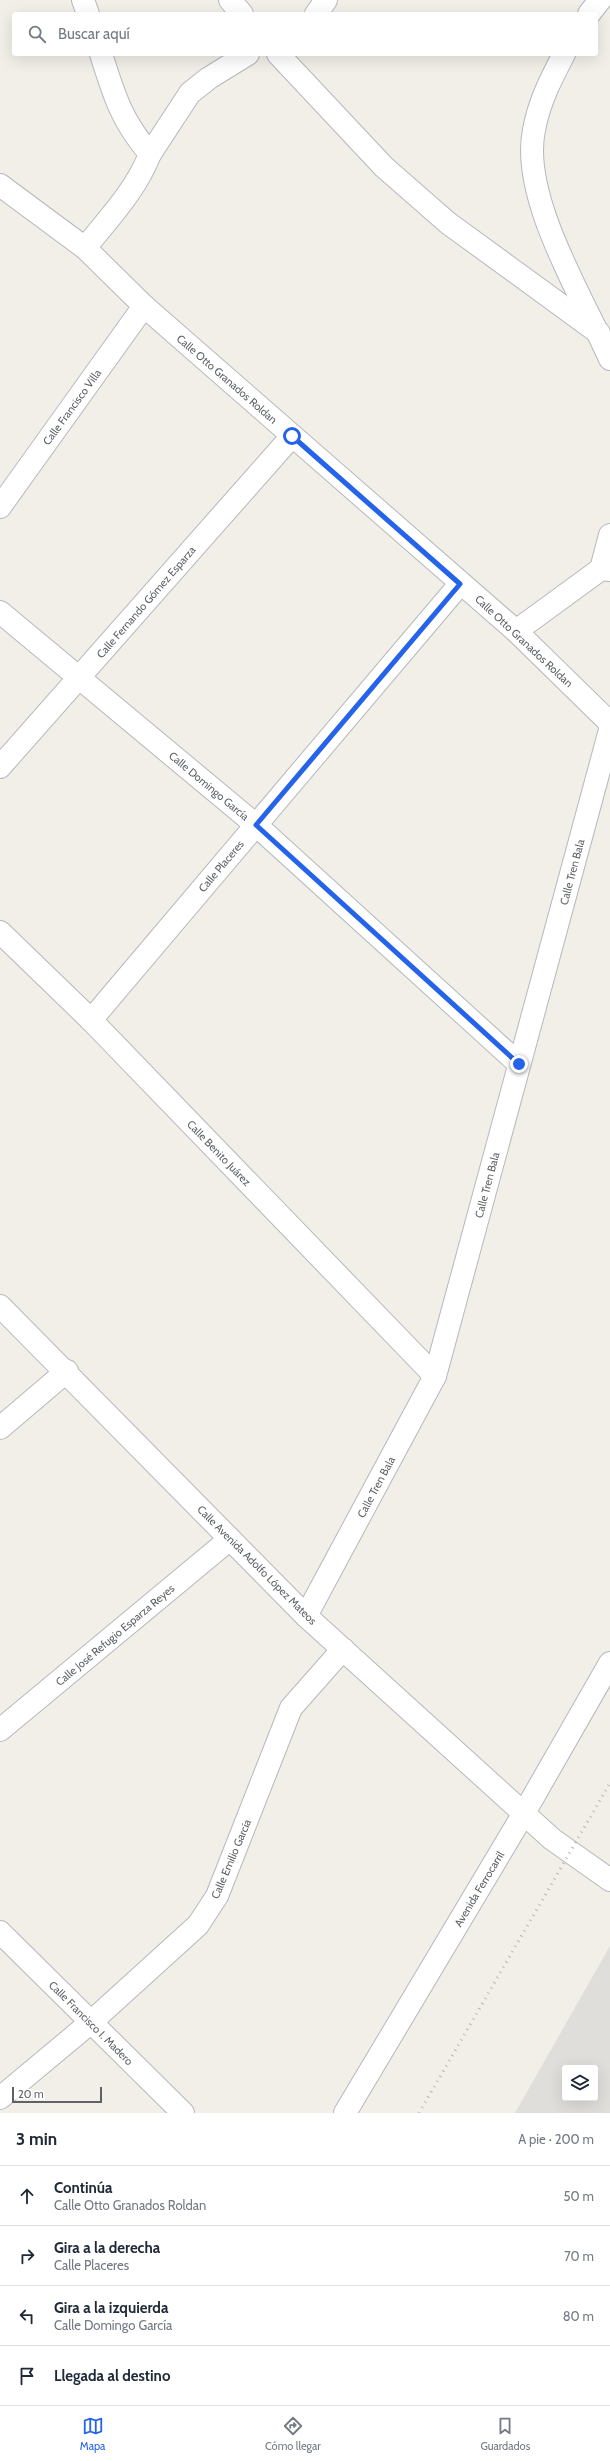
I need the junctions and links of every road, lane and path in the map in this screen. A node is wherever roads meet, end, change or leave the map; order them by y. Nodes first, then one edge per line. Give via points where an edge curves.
1 (83, 0) edge
2 (230, 0) edge
3 (326, 0) edge
4 (600, 0) edge
5 (87, 12) edge
6 (240, 12) edge
7 (317, 12) edge
8 (591, 12) edge
9 (101, 56) edge
10 (245, 56) edge
11 (280, 56) edge
12 (563, 56) edge
13 (150, 154) junction
14 (0, 185) edge
15 (85, 248) junction
16 (144, 306) junction
17 (599, 333) junction
18 (610, 359) edge
19 (292, 436) junction
20 (0, 507) edge
21 (610, 535) edge
22 (605, 570) edge
23 (460, 584) junction
24 (0, 612) edge
25 (516, 631) junction
26 (80, 678) junction
27 (610, 723) edge
28 (610, 730) edge
29 (0, 767) edge
30 (256, 825) junction
31 (0, 932) edge
32 (91, 1020) junction
33 (519, 1064) junction
34 (0, 1306) edge
35 (67, 1371) junction
36 (435, 1376) junction
37 (0, 1428) edge
38 (230, 1539) junction
39 (306, 1616) junction
40 (343, 1649) junction
41 (610, 1663) edge
42 (0, 1730) edge
43 (524, 1813) junction
44 (610, 1880) edge
45 (0, 1932) edge
46 (90, 2023) junction
47 (0, 2098) edge
48 (183, 2113) edge
49 (345, 2113) edge

1 - 5 street
2 - 6 street
3 - 7 street
4 - 8 street
9 - 13 street via 117,106
10 - 13 street via 190,93
11 - 17 street via 384,167 448,223
12 - 17 street via 545,90 533,132 533,178 546,222
13 - 15 street via 131,189
14 - 15 street, Calle Otto Granados Roldan
15 - 16 street, Calle Otto Granados Roldan
16 - 19 street, Calle Otto Granados Roldan
16 - 20 street, Calle Francisco Villa
17 - 18 street
19 - 23 street, Calle Otto Granados Roldan
19 - 26 street, Calle Fernando Gómez Esparza
21 - 22 street
22 - 25 street
23 - 25 street, Calle Otto Granados Roldan
23 - 30 street, Calle Placeres
24 - 26 street, Calle Domingo García
25 - 27 street, Calle Otto Granados Roldan
26 - 29 street, Calle Fernando Gómez Esparza
26 - 30 street, Calle Domingo García
28 - 33 street, Calle Tren Bala
30 - 32 street, Calle Placeres
30 - 33 street, Calle Domingo García
31 - 32 street, Calle Benito Juárez
32 - 36 street, Calle Benito Juárez
33 - 36 street, Calle Tren Bala
34 - 35 street, Calle Avenida Adolfo López Mateos
35 - 37 street
35 - 38 street, Calle Avenida Adolfo López Mateos
36 - 39 street, Calle Tren Bala
38 - 39 street, Calle Avenida Adolfo López Mateos
38 - 42 street, Calle José Refugio Esparza Reyes
39 - 40 street, Calle Avenida Adolfo López Mateos
40 - 43 street, Calle Avenida Adolfo López Mateos
40 - 46 street, Calle Emilio García via 291,1708 217,1896 198,1925
41 - 43 street, Avenida Ferrocarril
43 - 44 street, Calle Avenida Adolfo López Mateos via 552,1839
43 - 49 street, Avenida Ferrocarril
45 - 46 street, Calle Francisco I. Madero
46 - 47 street, Calle Emilio García
46 - 48 street, Calle Francisco I. Madero

